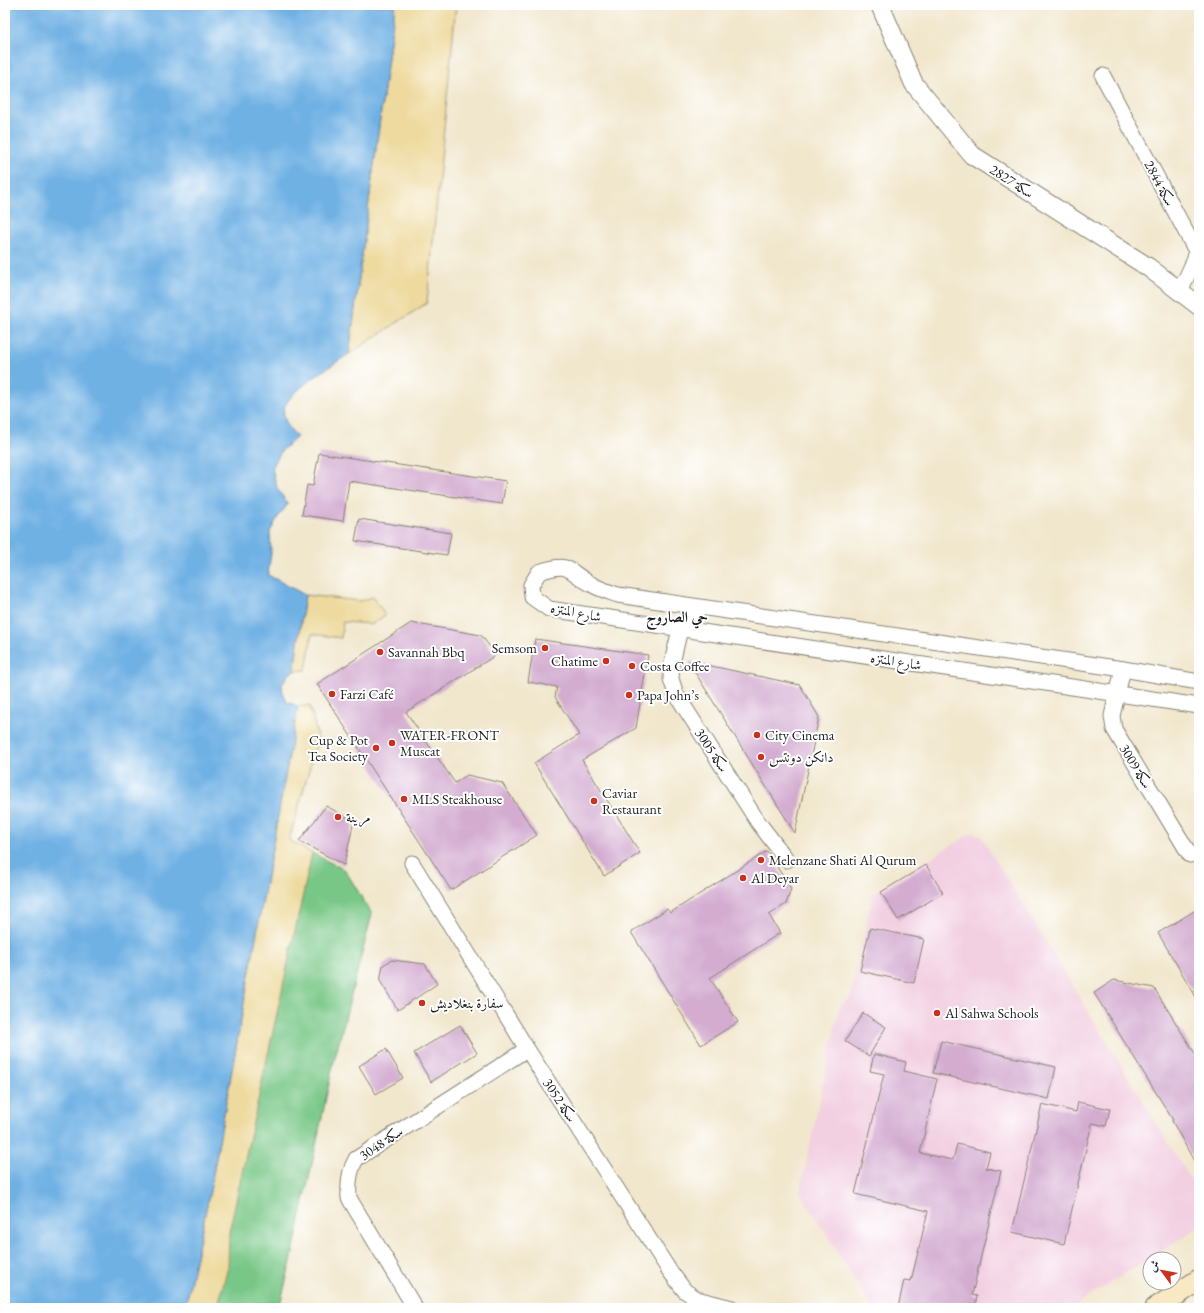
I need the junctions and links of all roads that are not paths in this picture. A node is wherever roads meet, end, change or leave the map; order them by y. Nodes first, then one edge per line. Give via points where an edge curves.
1 (880, 5) edge
2 (1103, 76) dead end
3 (1180, 291) junction
4 (1199, 306) edge
5 (696, 607) junction
6 (756, 616) junction
7 (680, 628) junction
8 (752, 639) junction
9 (1123, 669) junction
10 (1199, 682) edge
11 (1117, 694) junction
12 (1199, 706) edge
13 (1190, 855) dead end
14 (787, 860) dead end
15 (412, 862) dead end
16 (527, 1049) junction
17 (1199, 1280) edge
18 (415, 1308) edge
19 (732, 1308) edge
20 (1156, 1308) edge

1 - 3 street, سكة 2827 via 914,84 972,155 1148,267
2 - 3 street, سكة 2844 via 1196,251 1195,259
3 - 4 street, سكة 2827
5 - 6 street, شارع المنتزه
5 - 7 street
5 - 7 street, شارع المنتزه via 618,595 590,584 569,568 552,568 539,572 531,585 532,597 549,609
6 - 8 street
6 - 9 street, شارع المنتزه
7 - 8 street, شارع المنتزه
7 - 14 street, سكة 3005 via 671,679 676,694 758,822
8 - 11 street, شارع المنتزه
9 - 10 street, شارع المنتزه
9 - 11 street, سكة 3009
11 - 12 street, شارع المنتزه
11 - 13 street, سكة 3009 via 1112,716 1114,729
15 - 16 street, سكة 3052
16 - 18 street, سكة 3048 via 356,1159 352,1167 349,1198
16 - 19 street, سكة 3052 via 685,1291 697,1299
17 - 20 main road

